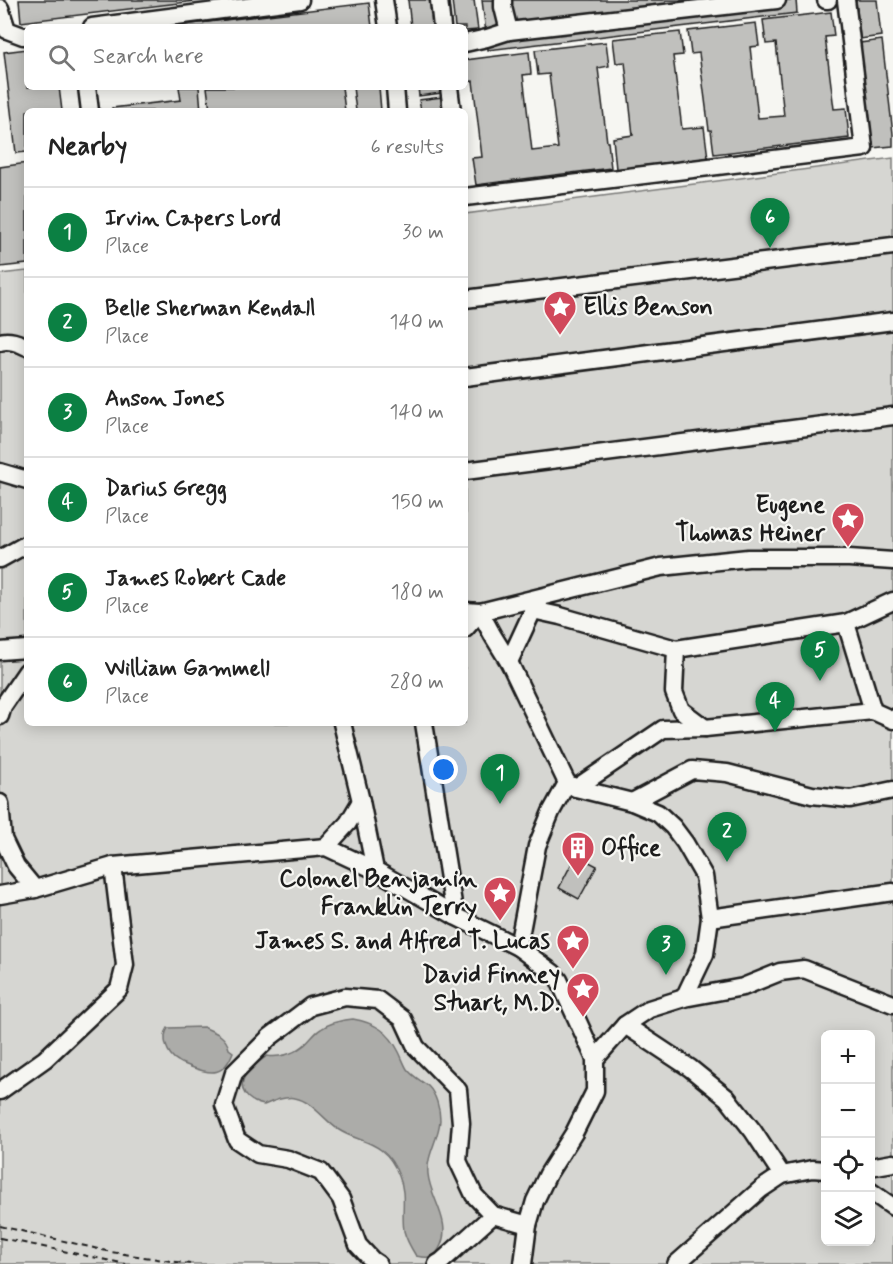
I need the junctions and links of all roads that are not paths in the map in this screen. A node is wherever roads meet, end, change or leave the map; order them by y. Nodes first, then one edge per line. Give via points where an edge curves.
1 (300, 0) edge
2 (384, 0) edge
3 (439, 0) edge
4 (503, 0) edge
5 (776, 0) edge
6 (846, 0) edge
7 (0, 8) edge
8 (115, 24) edge
9 (388, 24) edge
10 (442, 24) edge
11 (509, 32) junction
12 (24, 36) edge
13 (468, 42) edge
14 (87, 90) edge
15 (395, 90) edge
16 (449, 90) edge
17 (90, 108) edge
18 (397, 108) edge
19 (452, 108) edge
20 (468, 197) edge
21 (893, 246) edge
22 (468, 299) edge
23 (893, 321) edge
24 (0, 342) edge
25 (24, 346) edge
26 (468, 377) edge
27 (893, 416) edge
28 (468, 471) edge
29 (0, 472) edge
30 (24, 479) edge
31 (24, 546) edge
32 (0, 559) edge
33 (893, 561) edge
34 (893, 601) edge
35 (537, 603) junction
36 (472, 611) edge
37 (846, 623) junction
38 (24, 649) edge
39 (676, 649) junction
40 (0, 651) edge
41 (509, 662) junction
42 (24, 675) edge
43 (674, 692) junction
44 (873, 711) junction
45 (0, 716) edge
46 (893, 720) edge
47 (343, 726) edge
48 (424, 726) edge
49 (705, 728) junction
50 (663, 729) junction
51 (572, 786) junction
52 (893, 790) edge
53 (361, 801) junction
54 (632, 801) junction
55 (0, 803) edge
56 (326, 847) junction
57 (113, 866) junction
58 (375, 870) junction
59 (35, 889) junction
60 (893, 892) edge
61 (0, 895) edge
62 (455, 916) junction
63 (710, 918) junction
64 (518, 947) junction
65 (684, 998) junction
66 (893, 1004) edge
67 (625, 1026) junction
68 (595, 1059) junction
69 (0, 1091) edge
70 (893, 1163) edge
71 (875, 1166) edge
72 (821, 1170) edge
73 (782, 1175) junction
74 (871, 1192) edge
75 (893, 1207) edge
76 (493, 1215) junction
77 (528, 1225) junction
78 (378, 1264) edge
79 (437, 1264) edge
80 (523, 1264) edge
81 (676, 1264) edge

1 - 8 lane
2 - 9 lane
3 - 10 lane
4 - 11 lane
5 - 11 lane
6 - 20 lane via 864,148
7 - 12 lane via 7,30
11 - 13 lane
14 - 17 lane
15 - 18 lane
16 - 19 lane
21 - 22 lane
23 - 26 lane
24 - 25 lane
27 - 28 lane
29 - 30 lane
31 - 32 lane
33 - 35 lane via 748,558 661,567
34 - 37 lane
35 - 36 lane
35 - 39 lane via 560,616
35 - 41 lane
36 - 41 lane
37 - 39 lane
37 - 44 lane
38 - 40 lane
39 - 43 lane
41 - 51 lane
42 - 45 lane
43 - 49 lane via 681,710
43 - 50 lane
44 - 46 lane
44 - 49 lane
47 - 53 lane
48 - 62 lane
49 - 50 lane
50 - 51 lane
51 - 54 lane
51 - 64 lane via 551,812 537,846
52 - 54 lane via 850,799 812,795 727,773 692,770
53 - 56 lane
53 - 58 lane
54 - 63 lane via 658,813 685,843 704,876
55 - 59 lane via 3,839 16,866
56 - 57 lane
56 - 58 lane
57 - 59 lane
57 - 69 lane via 125,965 119,989 45,1059
58 - 62 lane
59 - 61 lane
60 - 63 lane
62 - 64 lane
63 - 65 lane via 705,954
64 - 68 lane via 559,980
65 - 66 lane via 743,987 780,972 804,969
65 - 67 lane via 649,1009
67 - 68 lane
67 - 73 lane via 690,1068 727,1098
68 - 77 lane via 595,1091 548,1174
70 - 71 lane
72 - 73 lane
73 - 81 lane
74 - 75 lane
76 - 77 lane
76 - 78 lane via 474,1195 458,1161 458,1090 416,1047 403,1019 378,1000 345,997 311,1006 270,1037 234,1073 224,1105 237,1140 258,1154 288,1159 321,1172 341,1198 358,1245
76 - 79 lane
77 - 80 lane

